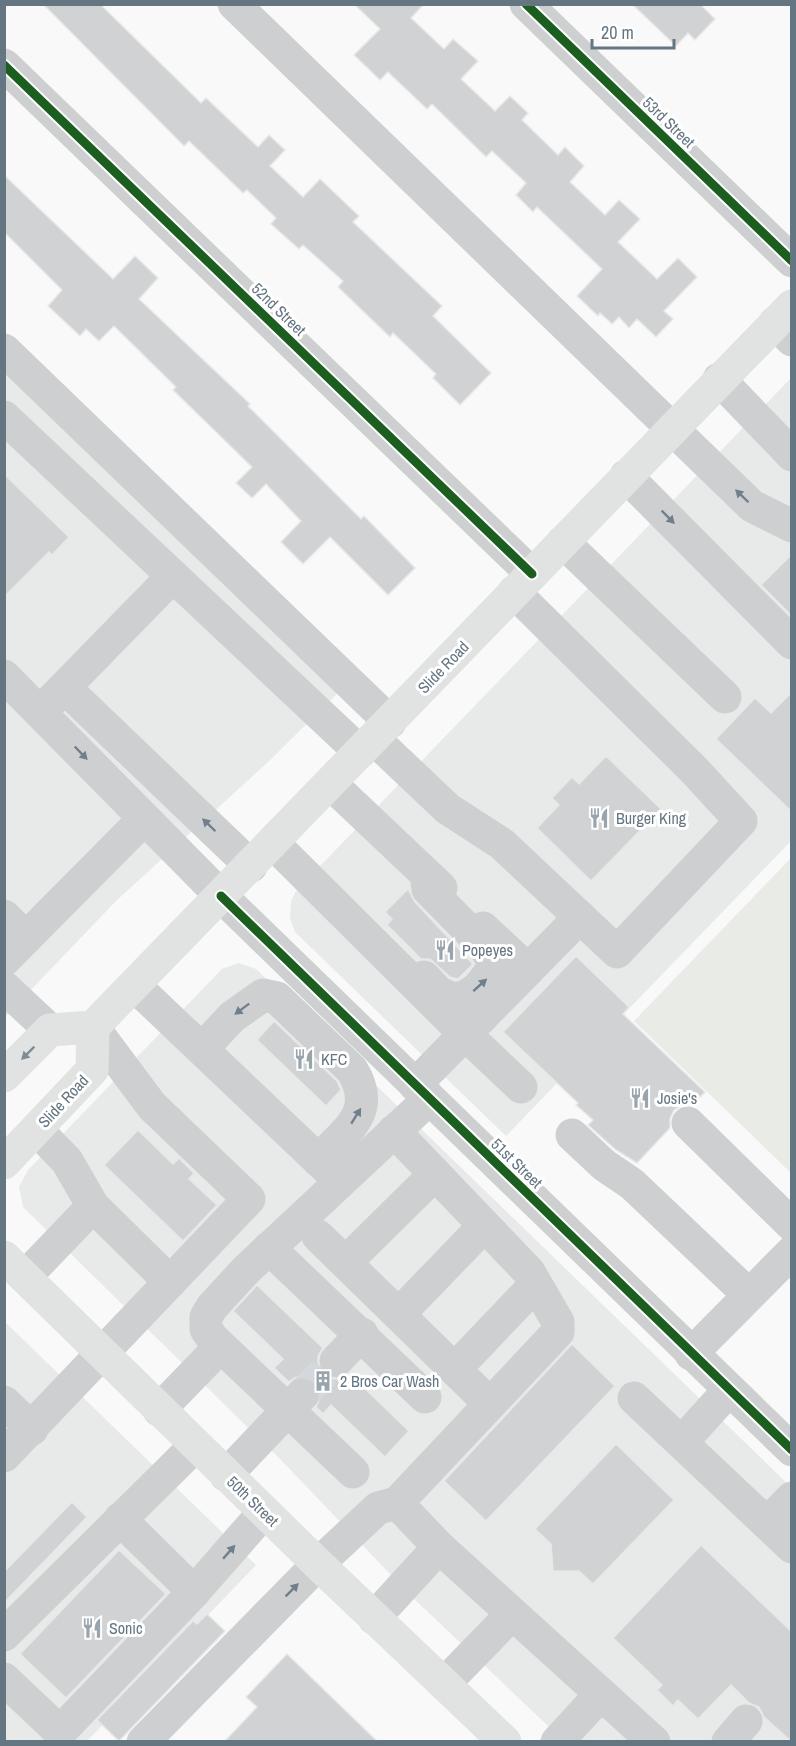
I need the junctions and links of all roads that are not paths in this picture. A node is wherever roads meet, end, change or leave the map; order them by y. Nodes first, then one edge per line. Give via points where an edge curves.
1 (234, 4) edge
2 (526, 4) edge
3 (4, 65) edge
4 (792, 261) edge
5 (786, 323) edge
6 (4, 351) edge
7 (719, 380) junction
8 (4, 417) edge
9 (672, 428) junction
10 (792, 455) edge
11 (626, 476) junction
12 (792, 526) edge
13 (563, 542) junction
14 (173, 576) junction
15 (523, 583) junction
16 (792, 643) edge
17 (4, 676) edge
18 (65, 688) junction
19 (724, 697) dead end
20 (41, 711) junction
21 (375, 738) junction
22 (330, 783) junction
23 (144, 819) junction
24 (262, 854) junction
25 (426, 874) junction
26 (222, 896) junction
27 (580, 917) junction
28 (365, 935) junction
29 (12, 938) edge
30 (528, 970) junction
31 (134, 985) junction
32 (4, 987) edge
33 (93, 1027) junction
34 (50, 1030) junction
35 (465, 1035) junction
36 (201, 1049) junction
37 (4, 1076) edge
38 (521, 1087) dead end
39 (422, 1092) junction
40 (688, 1123) dead end
41 (37, 1130) junction
42 (394, 1131) junction
43 (572, 1135) dead end
44 (4, 1163) edge
45 (329, 1171) junction
46 (435, 1174) junction
47 (93, 1206) junction
48 (792, 1225) edge
49 (484, 1226) junction
50 (318, 1236) dead end
51 (269, 1248) junction
52 (789, 1260) edge
53 (346, 1262) junction
54 (15, 1267) edge
55 (170, 1282) junction
56 (535, 1285) junction
57 (749, 1295) junction
58 (399, 1314) junction
59 (362, 1334) junction
60 (220, 1347) junction
61 (103, 1354) junction
62 (692, 1354) junction
63 (336, 1361) tunnel mouth
64 (454, 1369) junction
65 (729, 1390) junction
66 (425, 1397) dead end
67 (634, 1398) dead end
68 (4, 1402) edge
69 (295, 1402) junction
70 (490, 1404) junction
71 (159, 1410) junction
72 (32, 1429) junction
73 (787, 1436) edge
74 (682, 1442) junction
75 (195, 1446) junction
76 (4, 1456) edge
77 (353, 1472) dead end
78 (226, 1475) junction
79 (792, 1498) edge
80 (397, 1503) junction
81 (264, 1512) junction
82 (120, 1519) junction
83 (767, 1523) junction
84 (439, 1547) junction
85 (792, 1547) edge
86 (318, 1564) junction
87 (195, 1592) junction
88 (512, 1614) junction
89 (374, 1618) junction
90 (4, 1635) edge
91 (4, 1679) edge
92 (444, 1684) junction
93 (601, 1694) junction
94 (143, 1742) edge
95 (505, 1742) edge
96 (557, 1742) edge
97 (654, 1742) edge

1 - 9 street
2 - 4 street, 53rd Street
3 - 15 street, 52nd Street
5 - 7 main road, Slide Road
6 - 21 street
7 - 9 main road, Slide Road
7 - 10 street
8 - 14 street
9 - 11 main road, Slide Road
12 -> 9 street via 752,506
11 - 13 main road, Slide Road
11 -> 16 street
13 - 15 main road, Slide Road
13 - 19 street
14 - 18 street
14 - 21 street
15 - 21 main road, Slide Road
15 - 27 street, 52nd Street via 741,821 617,952
17 - 20 street, 51st Street
18 - 20 street
24 -> 18 street
20 -> 23 street, 51st Street
21 - 22 main road, Slide Road
21 - 27 street via 448,808 502,844
22 - 24 main road, Slide Road
22 - 25 street
23 - 26 street, 51st Street
23 - 29 street
24 - 26 main road, Slide Road
24 - 28 street
28 -> 25 street via 392,946 439,993 453,999 465,997 478,988 493,969 493,960 467,926 428,889
25 - 30 street
26 - 31 main road, Slide Road
26 - 39 street, 51st Street
27 - 30 street
28 - 35 street
30 - 35 street
31 - 33 main road, Slide Road
31 - 36 street
32 - 34 street
33 - 34 main road
33 - 41 main road, Slide Road via 92,1070
33 - 55 street via 152,1106 249,1199
34 -> 37 main road
35 - 38 street
35 - 39 street
36 - 45 street
45 -> 36 street via 357,1119 363,1098 359,1082 352,1070 277,998 263,995 232,1017
39 - 42 street
39 - 62 street, 51st Street
40 - 48 street
41 - 44 main road, Slide Road
41 - 47 street via 67,1161
42 - 45 street
42 - 46 street
43 - 57 street via 632,1184
45 - 51 street
46 - 49 street
46 - 53 street
47 - 54 street
47 - 55 street
49 - 56 street via 529,1272
49 - 58 street
50 - 53 street
51 - 59 street
51 - 60 street via 206,1317 206,1329
52 - 57 street
53 - 58 street
54 - 61 main road, 50th Street
55 - 61 street
56 - 64 street
56 - 70 street via 558,1322 558,1332
57 - 62 street
58 - 64 street
59 - 63 street
59 - 66 street
60 - 69 street
60 - 71 street
61 - 71 main road, 50th Street
61 - 72 street
62 - 65 street, 51st Street
64 - 70 street
65 - 73 street, 51st Street
65 - 74 street
67 - 74 street
68 - 72 street
69 - 77 street
69 - 78 street
70 - 80 street
71 - 75 main road, 50th Street
72 - 76 street
74 - 83 street
75 - 78 main road, 50th Street
75 - 82 street
78 - 81 main road, 50th Street
79 - 83 street
80 - 84 street
80 - 86 street via 378,1508
81 - 86 main road, 50th Street
87 -> 81 street
82 - 87 street
82 - 90 street
83 - 85 street
84 - 88 street
84 - 89 street
86 - 89 main road, 50th Street
94 -> 86 street
87 - 91 street via 60,1732
88 - 92 street
88 - 93 street
89 - 92 main road, 50th Street
92 - 95 main road, 50th Street
93 - 96 street
93 - 97 street

